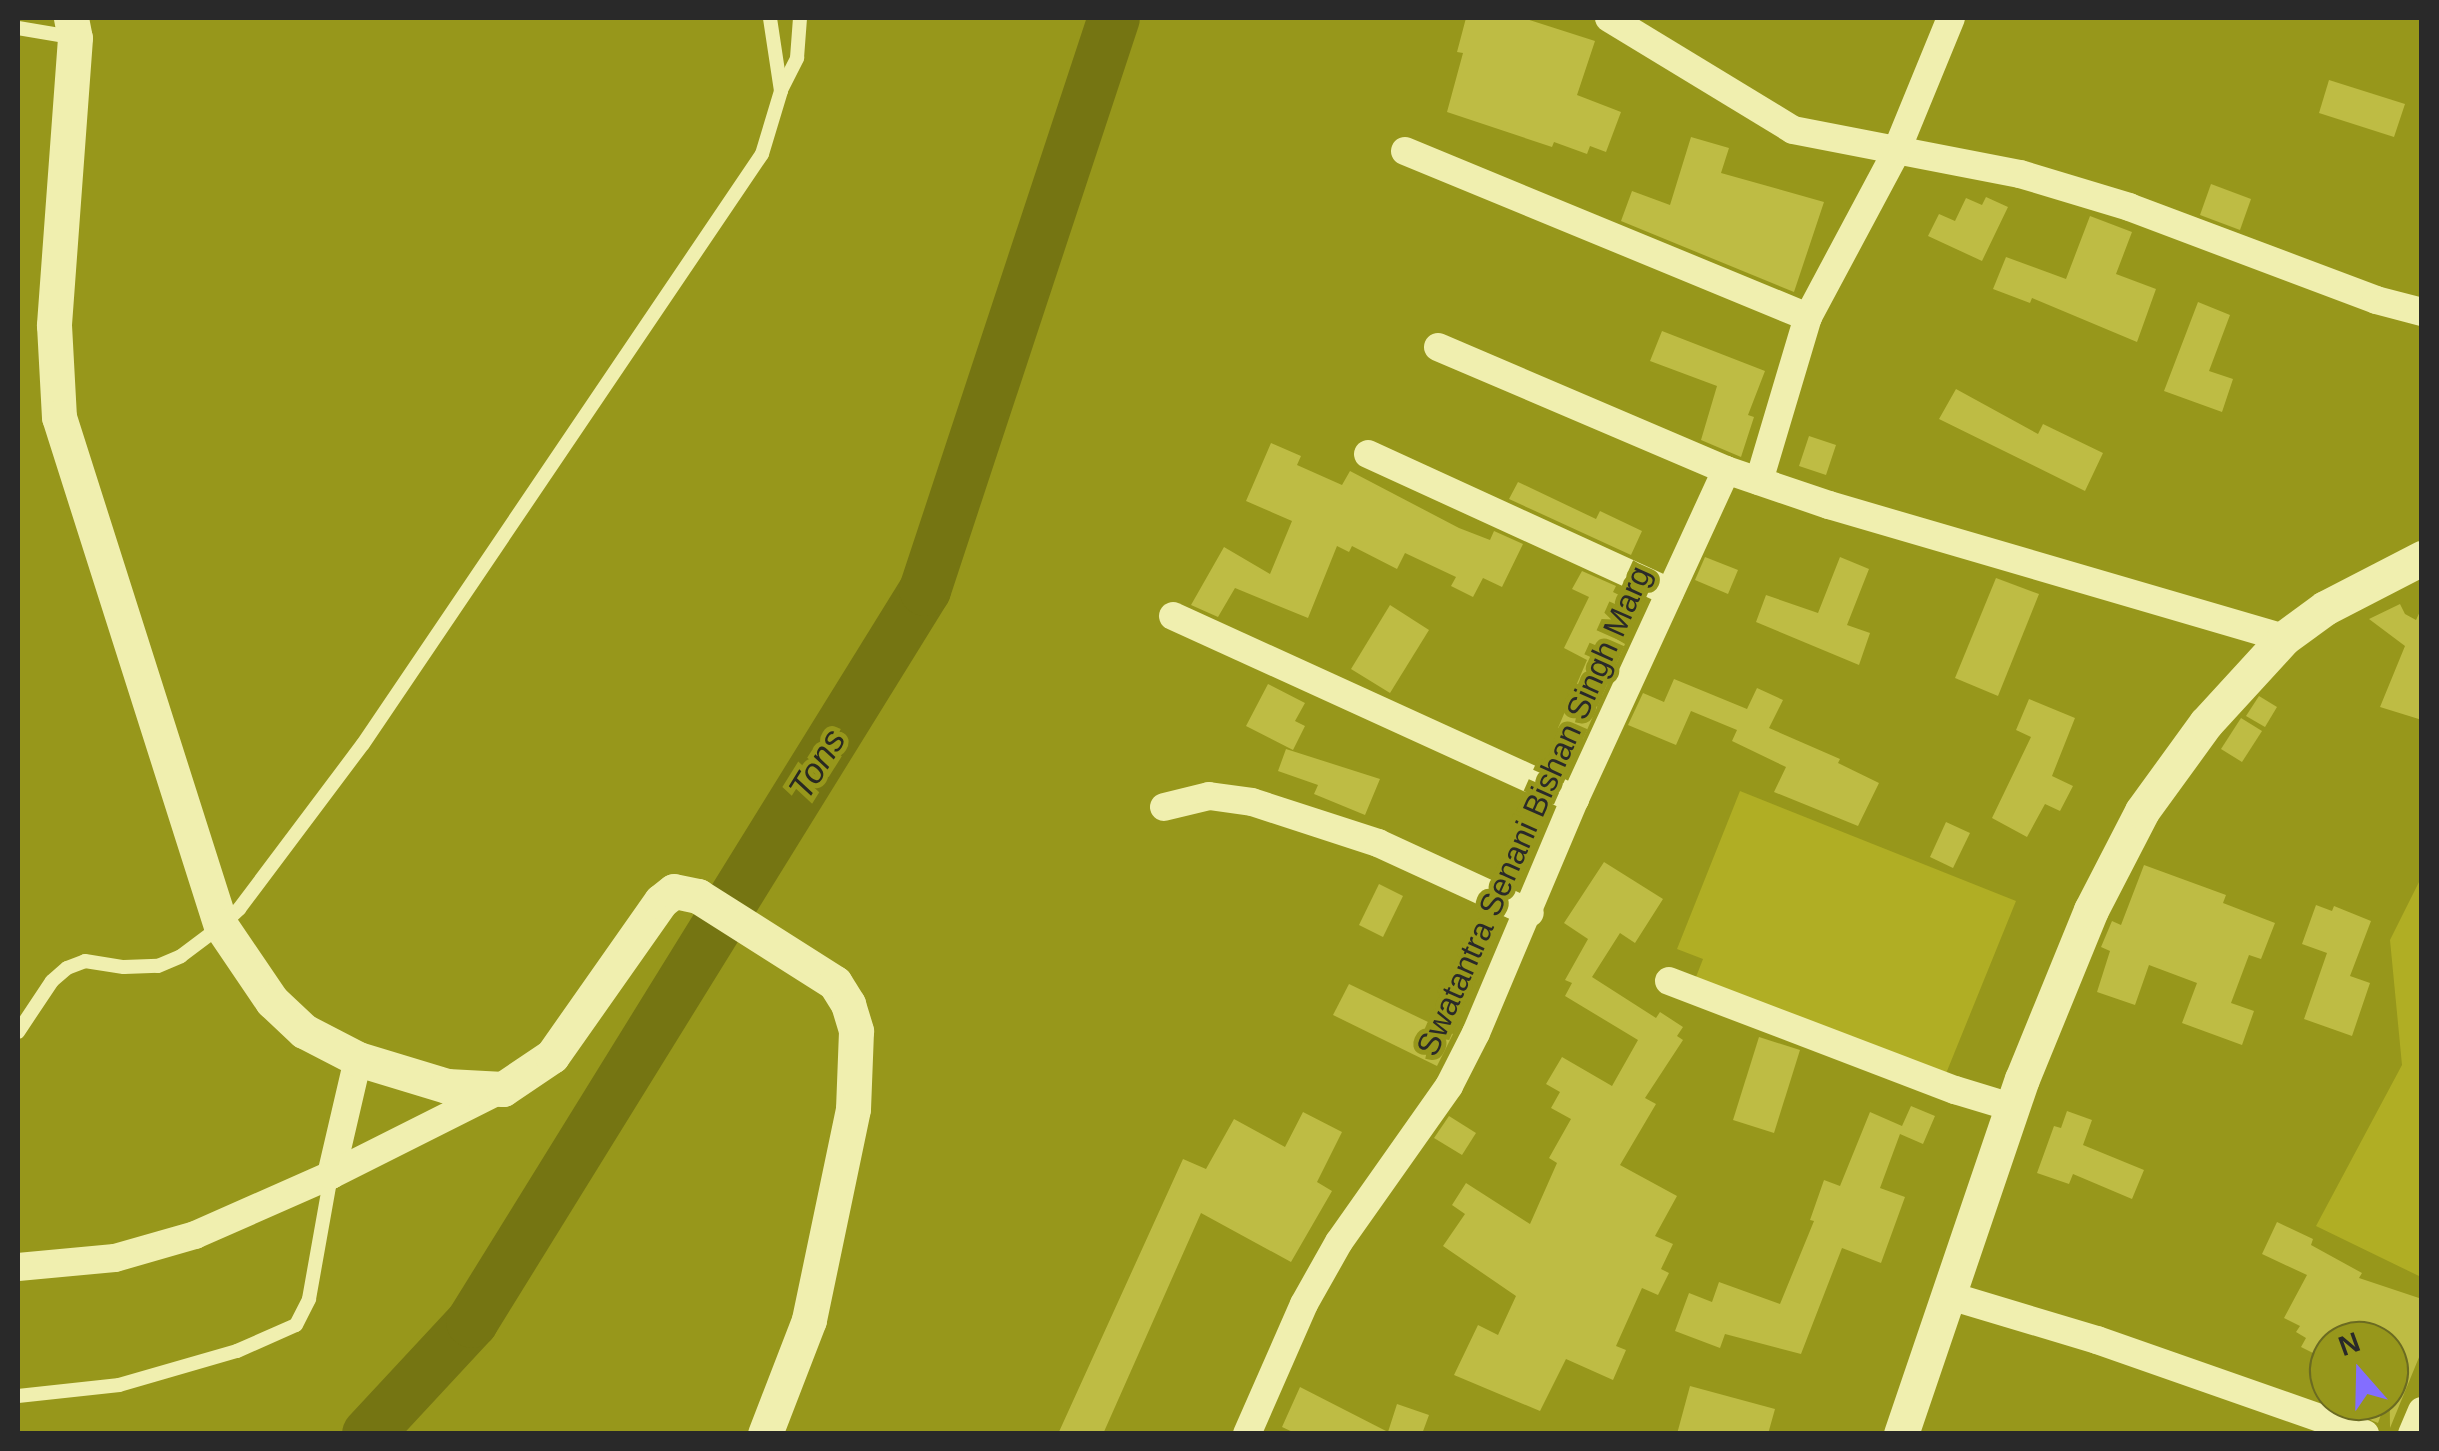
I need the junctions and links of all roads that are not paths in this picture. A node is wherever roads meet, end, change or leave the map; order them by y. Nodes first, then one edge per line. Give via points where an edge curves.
1 (770, 18) edge
2 (800, 18) edge
3 (1609, 18) edge
4 (1951, 18) edge
5 (18, 28) edge
6 (73, 28) edge
7 (781, 90) junction
8 (1405, 151) dead end
9 (1896, 152) junction
10 (2422, 312) edge
11 (1808, 317) junction
12 (1438, 347) dead end
13 (1368, 454) dead end
14 (1726, 470) junction
15 (1759, 481) junction
16 (2422, 558) edge
17 (1670, 592) junction
18 (1173, 616) dead end
19 (2284, 638) junction
20 (1575, 800) junction
21 (1164, 807) dead end
22 (1530, 913) junction
23 (221, 926) junction
24 (1669, 981) dead end
25 (18, 1032) edge
26 (358, 1059) junction
27 (503, 1088) junction
28 (2011, 1106) junction
29 (331, 1175) junction
30 (18, 1266) edge
31 (1947, 1296) junction
32 (18, 1396) edge
33 (2422, 1411) edge
34 (765, 1434) edge
35 (1246, 1434) edge
36 (1901, 1434) edge
37 (2365, 1434) edge
38 (2412, 1434) edge

1 - 7 lane
2 - 7 lane via 797,58
3 - 9 street via 1793,130
4 - 9 street
5 - 6 lane
6 - 23 street via 54,325 59,417
7 - 23 lane via 762,154 735,198 363,744
8 - 11 street
9 - 10 street via 2020,174 2129,207
9 - 11 street
11 - 15 street
12 - 14 street
13 - 17 street
14 - 15 street
14 - 17 street, Swatantra Senani Bishan Singh Marg
15 - 19 street
16 - 19 street via 2325,608
17 - 20 street, Swatantra Senani Bishan Singh Marg
18 - 20 street
19 - 28 street via 2206,723 2142,812 2091,910
20 - 22 street, Swatantra Senani Bishan Singh Marg
21 - 22 street via 1209,796 1252,802 1378,843
22 - 35 street, Swatantra Senani Bishan Singh Marg via 1449,1086 1339,1242
23 - 25 lane via 158,966 85,960 67,968
23 - 26 street via 272,1001 304,1031
24 - 28 street
26 - 27 street via 447,1086
26 - 29 street
27 - 29 street
27 - 34 street via 552,1056 674,891 698,896 835,984 856,1031 853,1108 809,1320
28 - 31 street
29 - 30 street via 179,1240 114,1258
29 - 32 lane via 309,1298 296,1325 148,1377
31 - 36 street
31 - 37 street via 2097,1340
33 - 38 street

